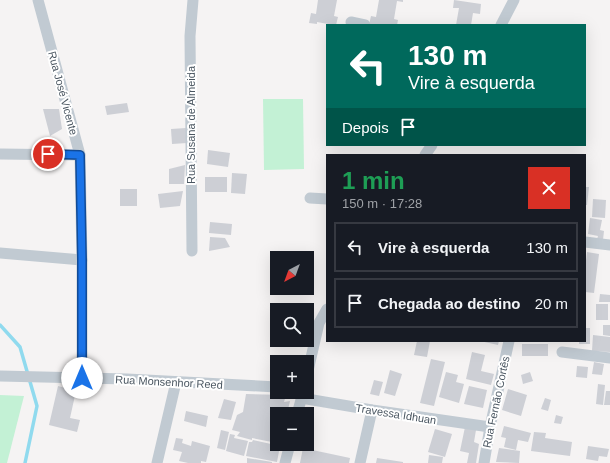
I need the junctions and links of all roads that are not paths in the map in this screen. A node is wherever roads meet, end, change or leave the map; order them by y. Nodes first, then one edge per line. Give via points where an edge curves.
1 (38, 0) edge
2 (193, 0) edge
3 (514, 0) edge
4 (351, 22) dead end
5 (361, 24) edge
6 (502, 24) edge
7 (0, 154) edge
8 (80, 155) junction
9 (310, 198) dead end
10 (326, 199) edge
11 (586, 242) edge
12 (610, 245) edge
13 (192, 251) dead end
14 (0, 253) edge
15 (82, 260) junction
16 (326, 311) edge
17 (509, 342) edge
18 (562, 352) dead end
19 (312, 355) edge
20 (610, 358) edge
21 (0, 376) edge
22 (82, 378) junction
23 (176, 382) junction
24 (270, 387) edge
25 (314, 398) edge
26 (372, 410) junction
27 (490, 427) junction
28 (288, 451) edge
29 (157, 463) edge
30 (285, 463) edge
31 (360, 463) edge
32 (484, 463) edge

1 - 8 street, Rua José Vicente
2 - 13 street, Rua Susana de Almeida via 190,36
3 - 6 street
4 - 5 street
7 - 8 street
8 - 15 street, Rua José Vicente
9 - 10 street
11 - 12 street
14 - 15 street
15 - 22 street, Rua José Vicente
16 - 19 street via 319,323
17 - 27 street, Rua Fernão Cortês
18 - 20 street
21 - 22 street, Rua Monsenhor Reed
22 - 23 street, Rua Monsenhor Reed
23 - 24 street, Rua Monsenhor Reed
23 - 29 street
25 - 26 street, Travessa Idhuan
26 - 27 street, Travessa Idhuan
26 - 31 street
27 - 32 street, Rua Fernão Cortês
28 - 30 street

